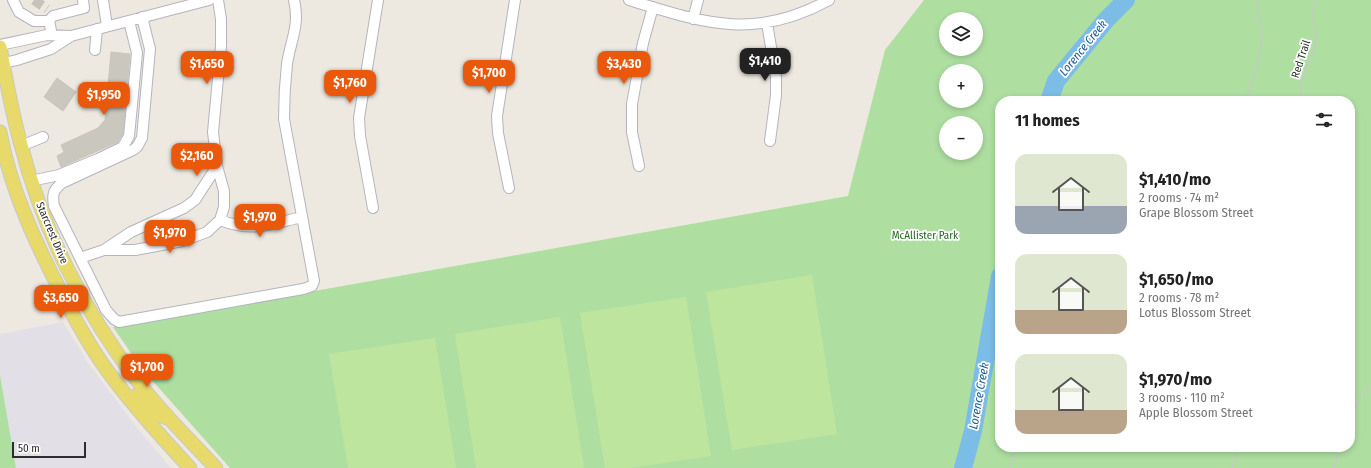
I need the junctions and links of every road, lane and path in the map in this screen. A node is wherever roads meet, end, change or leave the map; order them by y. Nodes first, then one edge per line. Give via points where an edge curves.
1 (13, 0) edge
2 (82, 0) edge
3 (103, 0) edge
4 (209, 0) edge
5 (218, 0) edge
6 (294, 0) edge
7 (378, 0) edge
8 (515, 0) edge
9 (629, 0) edge
10 (698, 0) edge
11 (829, 0) edge
12 (1254, 0) edge
13 (1317, 0) edge
14 (653, 7) junction
15 (49, 16) junction
16 (142, 17) junction
17 (693, 19) junction
18 (129, 21) junction
19 (767, 23) junction
20 (107, 26) junction
21 (97, 29) junction
22 (52, 35) junction
23 (71, 36) junction
24 (0, 46) edge
25 (95, 50) dead end
26 (2, 64) edge
27 (1247, 96) edge
28 (1301, 96) edge
29 (0, 132) edge
30 (43, 137) dead end
31 (770, 141) dead end
32 (21, 146) junction
33 (217, 166) junction
34 (639, 166) dead end
35 (32, 181) junction
36 (509, 188) dead end
37 (373, 208) dead end
38 (302, 217) junction
39 (220, 220) junction
40 (104, 250) junction
41 (80, 258) junction
42 (114, 380) junction
43 (1371, 388) edge
44 (1355, 408) edge
45 (171, 420) junction
46 (1016, 452) edge
47 (1235, 452) edge
48 (1337, 452) edge
49 (190, 468) edge
50 (216, 468) edge
51 (1010, 468) edge
52 (1232, 468) edge
53 (1335, 468) edge

1 - 15 street via 19,12 34,21
2 - 15 street via 84,8
3 - 20 street
4 - 16 street
5 - 33 street via 221,46 213,132
6 - 38 street via 297,20 284,92 284,119
7 - 37 street via 359,118
8 - 36 street via 497,116
9 - 14 street
10 - 17 street
11 - 19 street via 804,12
12 - 27 path via 1257,4 1262,35 1258,65
13 - 28 path, Red Trail via 1312,13 1317,35 1309,67 1301,81
14 - 17 street
14 - 34 street via 643,43 632,104 632,132
15 - 22 street
16 - 18 street
16 - 41 street via 150,49 144,124 139,144 133,150 62,183 53,192 54,206
17 - 19 street via 731,25
18 - 20 street
18 - 35 street via 137,53 129,136 123,147 59,175
19 - 31 street via 776,77
20 - 21 street
21 - 23 street
21 - 25 street
22 - 23 street
22 - 24 street
23 - 26 street via 52,49
24 - 26 main road, Starcrest Drive
26 - 32 main road, Starcrest Drive
29 - 42 main road, Starcrest Drive via 21,207 43,259 85,337
30 - 32 street
32 - 35 main road, Starcrest Drive
33 - 39 street via 224,191 224,207
33 - 40 street via 195,200 184,208 131,232
35 - 45 main road, Starcrest Drive via 54,241 92,314 117,354
38 - 39 street via 251,228
38 - 41 street via 314,281 312,286 303,289 119,322 106,310
39 - 40 street via 207,232 183,241 135,250
40 - 41 street
42 - 45 main road via 131,388 152,413
42 - 49 main road, Starcrest Drive
43 - 44 path
45 - 50 main road, Starcrest Drive
46 - 51 path
47 - 52 path
48 - 53 path

